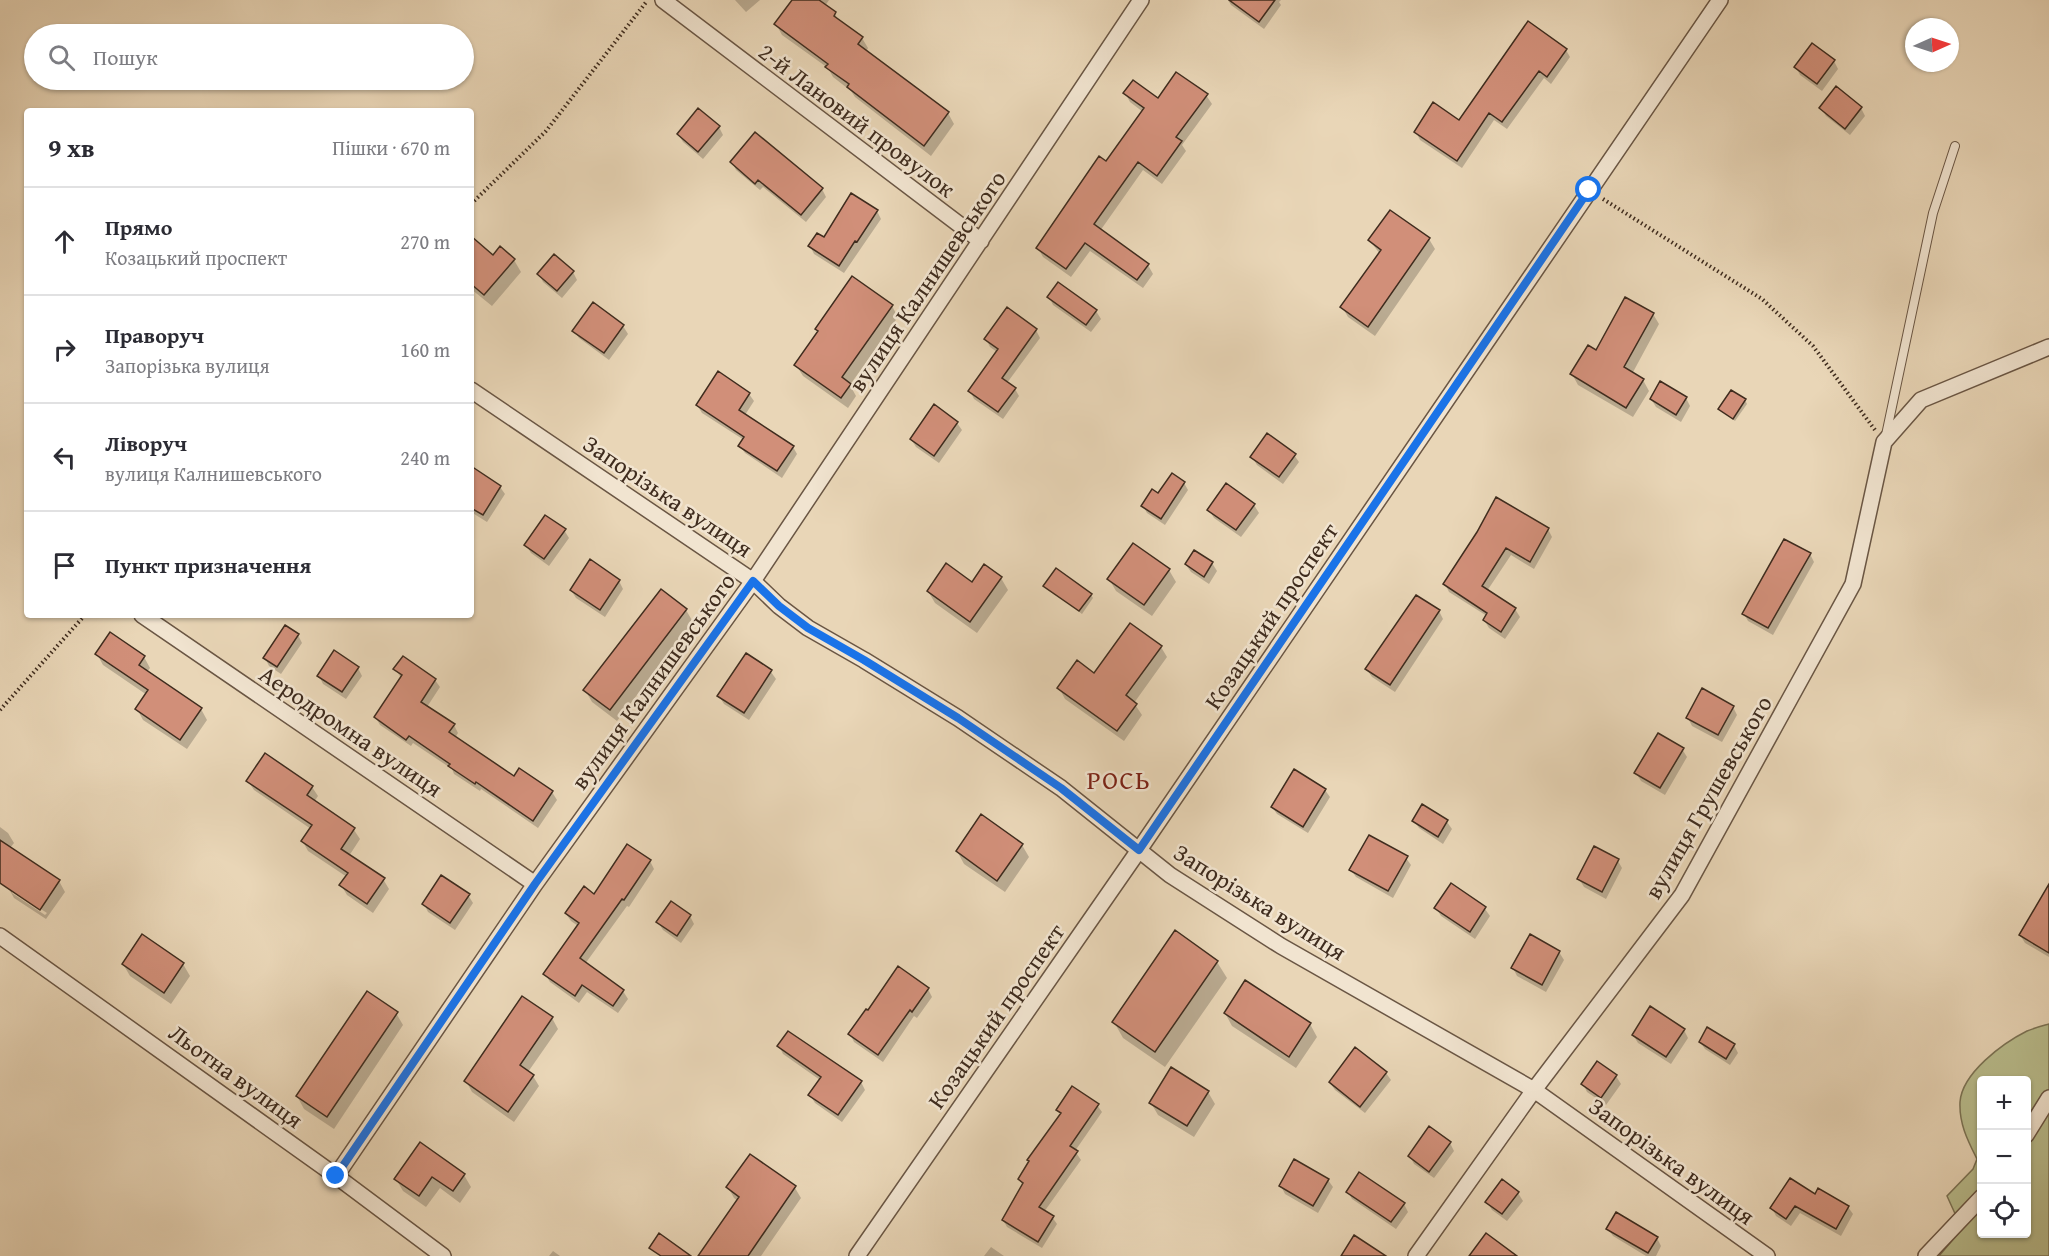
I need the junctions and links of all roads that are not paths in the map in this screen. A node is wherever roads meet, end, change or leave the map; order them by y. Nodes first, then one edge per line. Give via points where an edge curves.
1 (663, 0) edge
2 (1141, 0) edge
3 (1720, 0) edge
4 (1955, 146) dead end
5 (981, 241) junction
6 (2049, 347) edge
7 (474, 392) edge
8 (1884, 442) junction
9 (753, 581) junction
10 (146, 618) edge
11 (1139, 850) junction
12 (535, 884) junction
13 (0, 936) edge
14 (1534, 1090) junction
15 (2049, 1098) edge
16 (2029, 1130) edge
17 (336, 1176) junction
18 (1977, 1202) edge
19 (443, 1256) edge
20 (857, 1256) edge
21 (1416, 1256) edge
22 (1767, 1256) edge
23 (1926, 1256) edge

1 - 5 street, 2-й Лановий провулок
2 - 5 street, вулиця Калнишевського
3 - 11 street, Козацький проспект
4 - 8 lane via 1933,213
5 - 9 street, вулиця Калнишевського
6 - 8 street via 1921,400
7 - 9 street, Запорізька вулиця
8 - 14 street, вулиця Грушевського via 1853,584 1682,895
9 - 11 street, Запорізька вулиця via 808,628 968,725 1061,788
9 - 12 street, вулиця Калнишевського
10 - 12 street, Аеродромна вулиця
11 - 14 street, Запорізька вулиця via 1170,875 1281,946
11 - 20 street, Козацький проспект
12 - 17 street, вулиця Калнишевського
13 - 17 street, Льотна вулиця
14 - 21 street, вулиця Грушевського
14 - 22 street, Запорізька вулиця
15 - 16 street
17 - 19 street, Льотна вулиця
18 - 23 street

